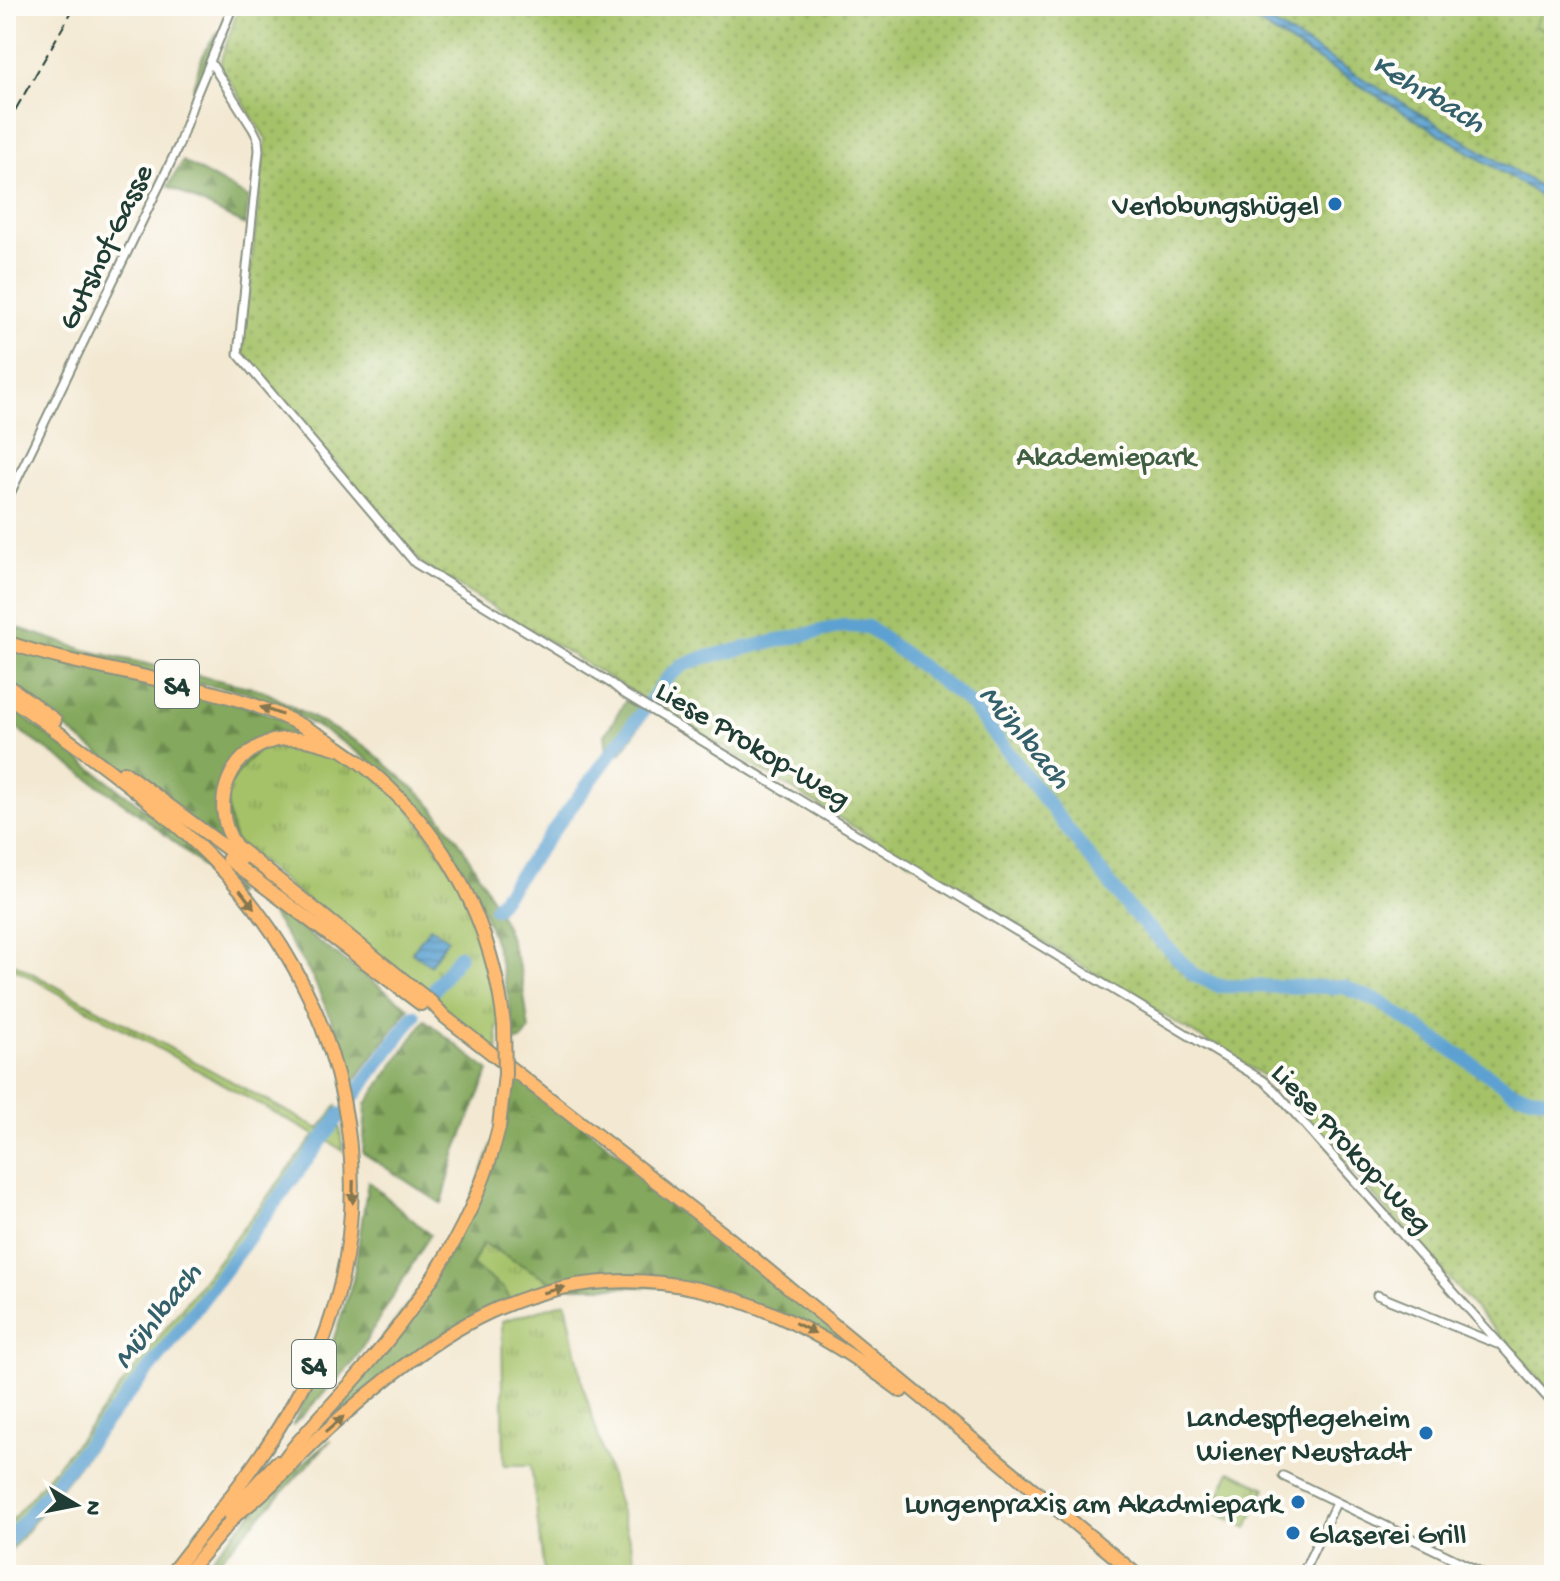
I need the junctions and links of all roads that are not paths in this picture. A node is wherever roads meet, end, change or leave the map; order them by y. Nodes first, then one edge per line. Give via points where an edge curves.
1 (233, 6) edge
2 (211, 63) junction
3 (6, 502) edge
4 (6, 642) edge
5 (6, 684) edge
6 (6, 695) edge
7 (339, 749) junction
8 (123, 780) junction
9 (385, 965) junction
10 (445, 1017) junction
11 (1377, 1295) dead end
12 (1499, 1345) junction
13 (1554, 1405) edge
14 (289, 1453) junction
15 (1283, 1476) dead end
16 (1046, 1501) junction
17 (1336, 1503) junction
18 (237, 1514) junction
19 (170, 1575) edge
20 (176, 1575) edge
21 (185, 1575) edge
22 (1137, 1575) edge
23 (1302, 1575) edge
24 (1487, 1575) edge

1 - 2 street, Gutshof-Gasse
2 - 3 street, Gutshof-Gasse via 178,147
2 - 12 street, Liese Prokop-Weg via 258,139 238,354 415,563 1264,1081
7 -> 4 highway, S4 via 293,721 236,699
5 - 9 highway
6 - 8 highway, S4
7 - 9 highway via 291,739 256,749 225,785 224,822 242,852
7 - 14 highway, S4, bridge via 407,805 455,869 485,934 498,981 505,1074 487,1170 429,1285
8 - 10 highway via 426,1008
8 -> 19 highway, S4 via 208,854 268,925 308,995 329,1048 348,1114 352,1156 352,1218 344,1273 309,1375 235,1490
9 - 10 highway
10 - 16 highway via 730,1239
11 - 12 street, Liese Prokop-Weg
12 - 13 street, Liese Prokop-Weg
14 - 18 highway, S4
14 - 20 highway
15 - 17 street
18 -> 16 highway via 368,1395 465,1325 512,1302 561,1287 616,1281 696,1287 736,1297 833,1342
16 - 22 highway
17 - 23 street
17 - 24 street
18 - 21 highway, S4

